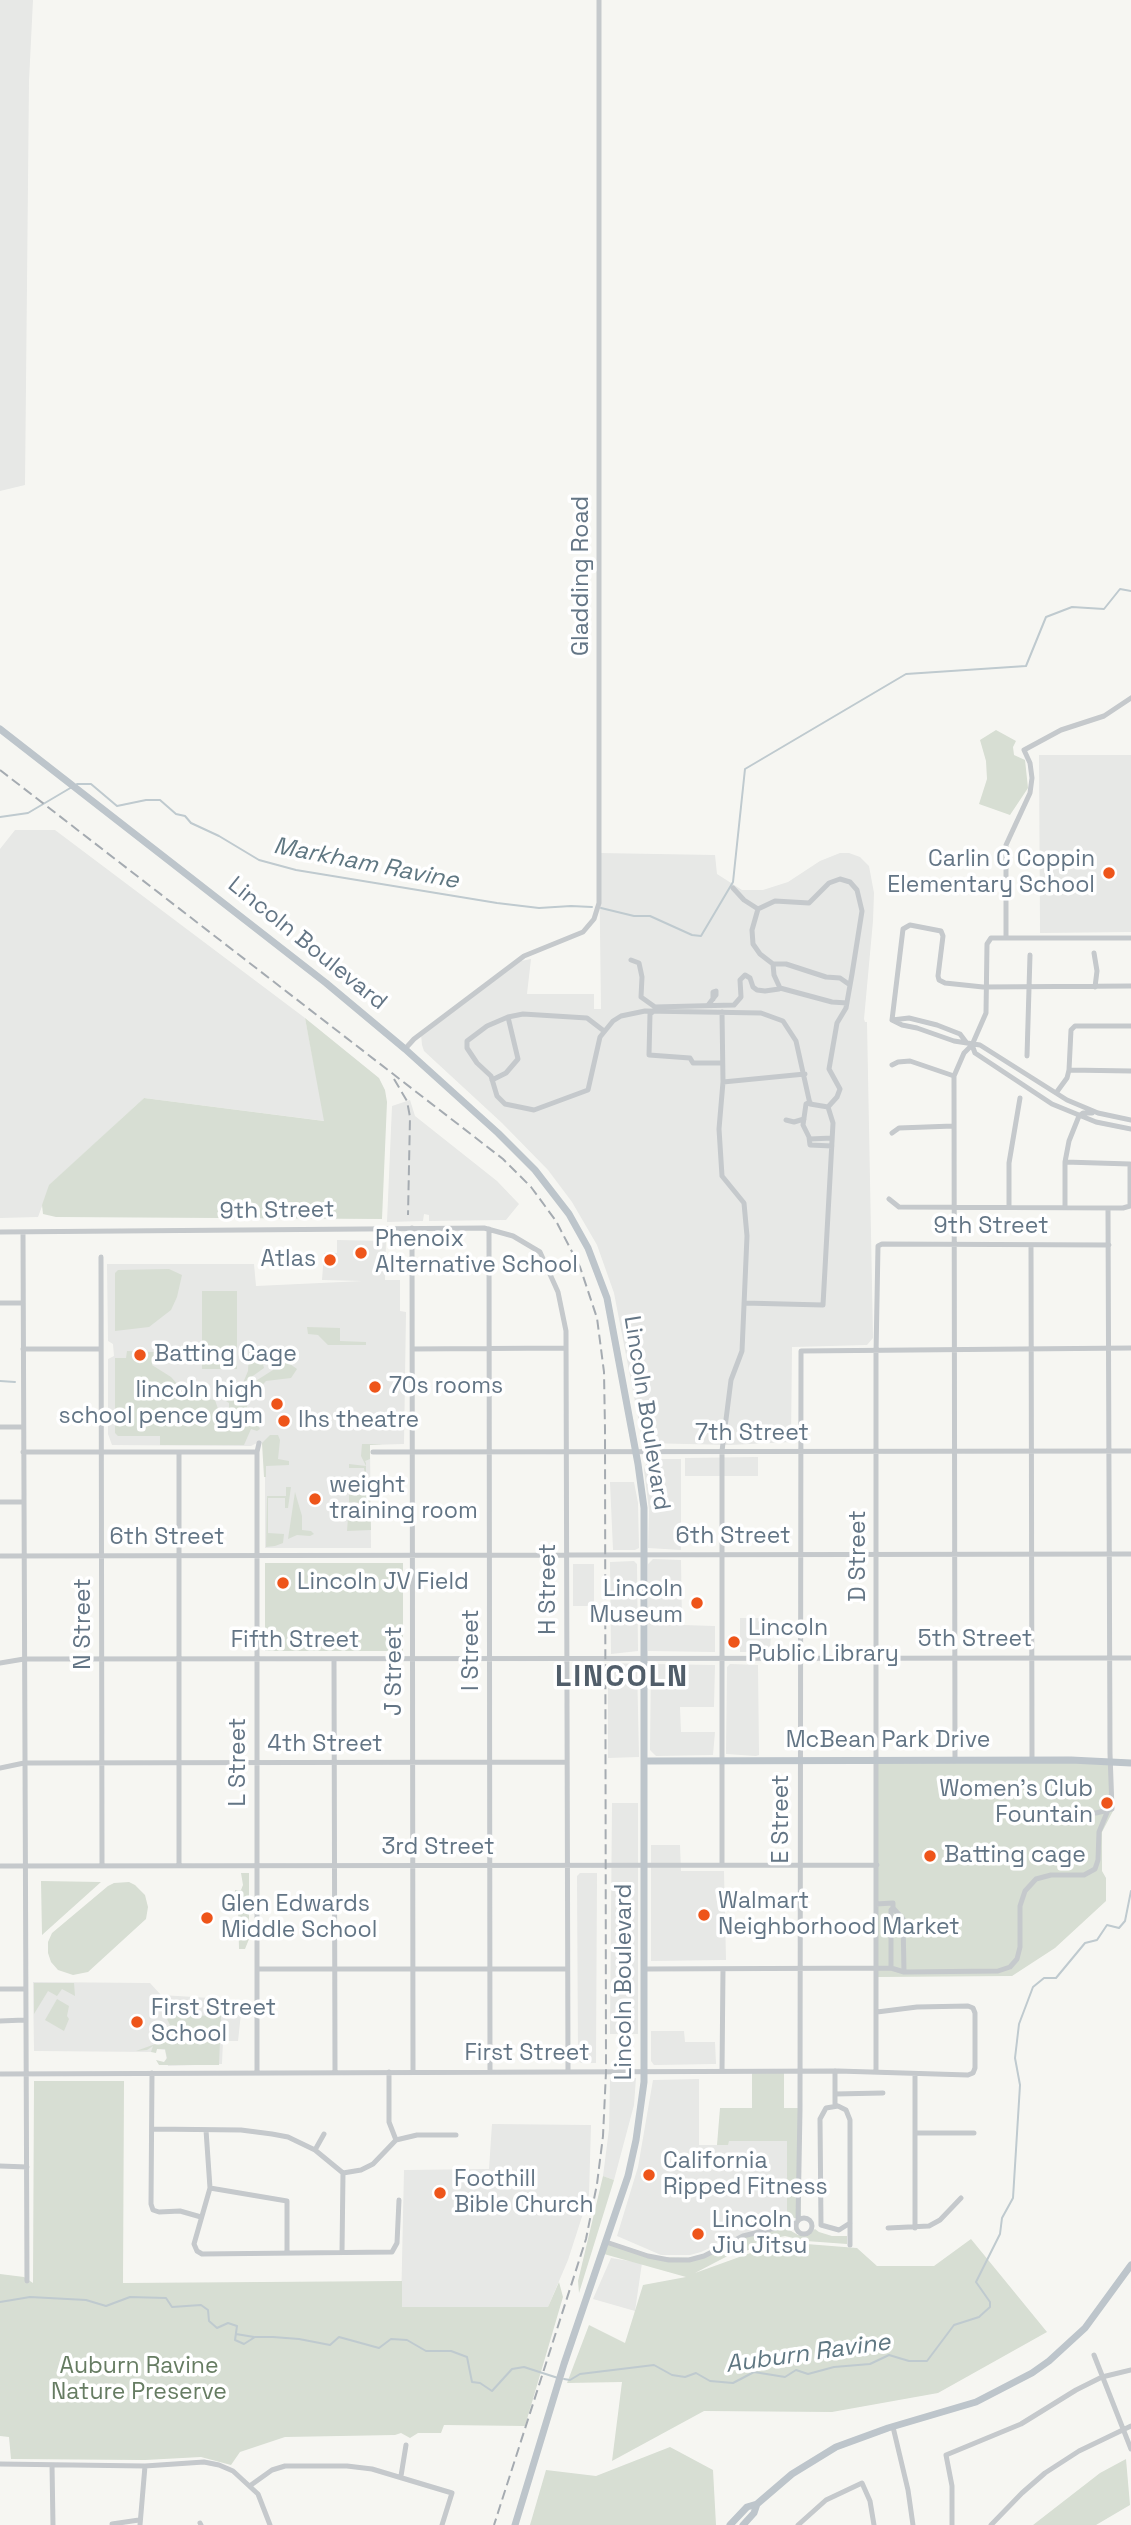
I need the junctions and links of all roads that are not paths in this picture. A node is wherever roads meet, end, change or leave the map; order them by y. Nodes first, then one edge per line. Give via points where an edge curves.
1 (599, 0) edge
2 (1131, 698) edge
3 (0, 729) edge
4 (733, 888) dead end
5 (758, 909) junction
6 (1006, 938) junction
7 (1131, 938) edge
8 (1094, 953) dead end
9 (1030, 955) dead end
10 (631, 960) dead end
11 (773, 964) junction
12 (850, 985) junction
13 (1131, 986) edge
14 (987, 987) junction
15 (1029, 987) junction
16 (1096, 987) junction
17 (780, 988) junction
18 (847, 1003) junction
19 (655, 1009) junction
20 (722, 1012) junction
21 (508, 1017) junction
22 (1131, 1026) edge
23 (604, 1031) junction
24 (969, 1043) junction
25 (405, 1049) junction
26 (1027, 1056) dead end
27 (510, 1057) dead end
28 (516, 1063) junction
29 (722, 1063) junction
30 (892, 1065) dead end
31 (1069, 1070) junction
32 (1131, 1071) edge
33 (805, 1074) junction
34 (954, 1076) junction
35 (492, 1080) junction
36 (723, 1082) junction
37 (1056, 1093) junction
38 (1020, 1098) dead end
39 (810, 1102) junction
40 (828, 1107) junction
41 (1098, 1113) junction
42 (1079, 1116) junction
43 (804, 1119) junction
44 (786, 1120) dead end
45 (1131, 1120) edge
46 (953, 1126) junction
47 (1131, 1129) edge
48 (892, 1133) dead end
49 (832, 1138) junction
50 (810, 1139) junction
51 (832, 1146) junction
52 (1065, 1162) junction
53 (890, 1199) dead end
54 (953, 1207) junction
55 (1065, 1207) junction
56 (1009, 1208) junction
57 (1108, 1209) junction
58 (412, 1228) junction
59 (489, 1229) junction
60 (0, 1232) edge
61 (23, 1232) junction
62 (528, 1243) joint
63 (953, 1244) junction
64 (1031, 1245) junction
65 (1109, 1245) junction
66 (878, 1251) joint
67 (101, 1257) dead end
68 (0, 1303) edge
69 (23, 1303) junction
70 (744, 1303) junction
71 (566, 1348) junction
72 (877, 1348) junction
73 (954, 1348) junction
74 (1031, 1348) junction
75 (1109, 1348) junction
76 (1131, 1348) edge
77 (23, 1349) junction
78 (101, 1349) junction
79 (412, 1349) junction
80 (489, 1349) junction
81 (0, 1427) edge
82 (23, 1427) junction
83 (259, 1443) dead end
84 (636, 1451) junction
85 (722, 1451) junction
86 (799, 1451) junction
87 (877, 1451) junction
88 (954, 1451) junction
89 (1031, 1451) junction
90 (1109, 1451) junction
91 (1131, 1451) edge
92 (23, 1452) junction
93 (101, 1452) junction
94 (179, 1452) junction
95 (257, 1452) junction
96 (373, 1452) dead end
97 (412, 1452) junction
98 (489, 1452) junction
99 (566, 1452) junction
100 (0, 1502) edge
101 (23, 1502) junction
102 (1032, 1554) junction
103 (1110, 1554) junction
104 (1131, 1554) edge
105 (101, 1555) junction
106 (257, 1555) junction
107 (412, 1555) junction
108 (489, 1555) junction
109 (644, 1555) junction
110 (722, 1555) junction
111 (799, 1555) junction
112 (877, 1555) junction
113 (954, 1555) junction
114 (0, 1556) edge
115 (23, 1556) junction
116 (179, 1556) junction
117 (567, 1556) junction
118 (566, 1658) junction
119 (722, 1658) junction
120 (799, 1658) junction
121 (877, 1658) junction
122 (954, 1658) junction
123 (1032, 1658) junction
124 (1110, 1658) junction
125 (1131, 1658) edge
126 (24, 1659) junction
127 (101, 1659) junction
128 (179, 1659) junction
129 (257, 1659) junction
130 (334, 1659) junction
131 (412, 1659) junction
132 (489, 1659) junction
133 (644, 1659) junction
134 (0, 1663) edge
135 (877, 1760) junction
136 (955, 1760) junction
137 (1032, 1760) junction
138 (644, 1761) junction
139 (722, 1761) junction
140 (799, 1761) junction
141 (1111, 1761) junction
142 (102, 1762) junction
143 (179, 1762) junction
144 (257, 1762) junction
145 (334, 1762) junction
146 (412, 1762) junction
147 (490, 1762) junction
148 (567, 1762) junction
149 (24, 1763) junction
150 (1131, 1763) edge
151 (0, 1768) edge
152 (1112, 1812) junction
153 (1072, 1814) dead end
154 (102, 1865) junction
155 (412, 1865) junction
156 (490, 1865) junction
157 (566, 1865) junction
158 (644, 1865) junction
159 (722, 1865) junction
160 (799, 1865) junction
161 (877, 1865) junction
162 (0, 1866) edge
163 (24, 1866) junction
164 (180, 1866) junction
165 (257, 1866) junction
166 (334, 1866) junction
167 (876, 1904) junction
168 (893, 1908) junction
169 (800, 1968) junction
170 (877, 1968) junction
171 (891, 1968) junction
172 (257, 1969) junction
173 (335, 1969) junction
174 (412, 1969) junction
175 (490, 1969) junction
176 (567, 1969) junction
177 (645, 1969) junction
178 (723, 1969) junction
179 (904, 1972) junction
180 (0, 1989) edge
181 (24, 1989) junction
182 (877, 2012) junction
183 (24, 2020) junction
184 (0, 2021) edge
185 (722, 2071) junction
186 (799, 2071) junction
187 (835, 2071) junction
188 (257, 2072) junction
189 (335, 2072) junction
190 (389, 2072) junction
191 (413, 2072) junction
192 (490, 2072) junction
193 (568, 2072) junction
194 (645, 2072) junction
195 (876, 2072) junction
196 (27, 2073) junction
197 (152, 2073) junction
198 (0, 2074) edge
199 (915, 2074) junction
200 (883, 2093) dead end
201 (835, 2094) junction
202 (835, 2105) junction
203 (152, 2129) junction
204 (205, 2130) junction
205 (915, 2133) junction
206 (974, 2133) dead end
207 (324, 2134) dead end
208 (456, 2135) dead end
209 (396, 2140) junction
210 (315, 2150) junction
211 (0, 2166) edge
212 (27, 2167) junction
213 (343, 2173) junction
214 (210, 2188) junction
215 (961, 2198) dead end
216 (399, 2200) dead end
217 (800, 2203) junction
218 (201, 2217) junction
219 (797, 2222) junction
220 (810, 2223) junction
221 (850, 2223) junction
222 (821, 2225) junction
223 (779, 2228) junction
224 (888, 2228) dead end
225 (915, 2228) junction
226 (797, 2231) junction
227 (606, 2242) junction
228 (850, 2245) dead end
229 (342, 2252) junction
230 (287, 2253) junction
231 (1131, 2266) edge
232 (27, 2281) dead end
233 (1094, 2355) dead end
234 (1131, 2370) edge
235 (1102, 2377) junction
236 (1131, 2426) edge
237 (893, 2427) junction
238 (1122, 2428) junction
239 (407, 2445) dead end
240 (1131, 2449) edge
241 (0, 2464) edge
242 (52, 2465) junction
243 (145, 2466) junction
244 (401, 2476) junction
245 (251, 2485) junction
246 (757, 2504) junction
247 (140, 2522) edge
248 (746, 2522) edge
249 (112, 2524) edge
250 (53, 2525) edge
251 (270, 2525) edge
252 (442, 2525) edge
253 (515, 2525) edge
254 (730, 2525) edge
255 (798, 2525) edge
256 (874, 2525) edge
257 (913, 2525) edge
258 (952, 2525) edge
259 (991, 2525) edge

1 - 25 street, Gladding Road via 599,903 583,932 524,956
2 - 6 street via 1104,716 1061,730 1024,750 1032,778 1030,793 1006,845
3 - 25 main road, Lincoln Boulevard via 287,951
4 - 5 street
5 - 11 street via 753,944
5 - 12 street via 775,901 810,902 829,883 840,879 854,885 862,904
6 - 7 street
6 - 14 street via 991,937 987,944
8 - 16 street
9 - 15 street
10 - 19 street via 639,963 641,998
11 - 12 street via 840,978
11 - 17 street
12 - 18 street
13 - 16 street
14 - 15 street
14 - 24 street via 986,1013
14 - 24 street via 939,980 941,931 905,926 892,1020
15 - 16 street
15 - 26 street
17 - 18 street
17 - 19 street via 759,990 745,975 737,1003 711,1001
18 - 40 street via 837,1023 829,1069 840,1089
19 - 20 street
19 - 23 street via 621,1016
19 - 29 street via 650,1014 649,1055
20 - 29 street
20 - 33 street via 761,1013 783,1021 796,1041
21 - 23 street via 587,1018
21 - 28 street
21 - 35 street via 467,1041 470,1055
22 - 31 street via 1075,1026
23 - 35 street via 588,1090 534,1110 505,1104
24 - 34 street
24 - 37 street via 981,1045
24 - 42 street via 975,1054 1052,1104
25 - 84 main road, Lincoln Boulevard via 535,1170 579,1232 609,1307
27 - 28 street
28 - 35 street
29 - 36 street
30 - 34 street via 910,1061
31 - 32 street
31 - 37 street
33 - 36 street
33 - 39 street
34 - 46 street
36 - 70 street via 722,1175 744,1203
37 - 41 street
38 - 56 street via 1009,1163
39 - 40 street
39 - 43 street
40 - 49 street
41 - 42 street
41 - 45 street
42 - 47 street
42 - 52 street
43 - 44 street
43 - 50 street
46 - 48 street via 899,1128
46 - 54 street
49 - 50 street
49 - 51 street
50 - 51 street via 811,1146
51 - 70 street via 823,1305
52 - 55 street
52 - 57 street via 1130,1164 1130,1206
53 - 54 street via 899,1207
54 - 56 street
54 - 63 street
55 - 56 street
55 - 57 street
57 - 65 street
58 - 59 street, 9th Street
58 - 61 street, 9th Street
58 - 79 street, J Street
59 - 62 street, 9th Street
59 - 80 street, I Street
60 - 61 street, 9th Street
61 - 69 street
62 - 71 street, H Street via 545,1260 558,1292
63 - 64 street, 9th Street
63 - 66 street, 9th Street via 882,1244
63 - 73 street
64 - 65 street, 9th Street
64 - 74 street
65 - 75 street
66 - 72 street, D Street
67 - 78 street, N Street
68 - 69 street
69 - 77 street
70 - 85 street via 742,1351 731,1380
71 - 80 street
71 - 99 street, H Street
72 - 73 street
72 - 86 street, E Street via 801,1350
72 - 87 street, D Street
73 - 74 street
73 - 88 street
74 - 75 street
74 - 89 street
75 - 76 street
75 - 90 street
77 - 78 street
77 - 82 street
78 - 93 street, N Street
79 - 80 street
79 - 97 street, J Street
80 - 98 street, I Street
81 - 82 street
82 - 92 street
83 - 95 street, L Street
84 - 85 street, 7th Street
84 - 99 street, 7th Street
84 - 109 main road, Lincoln Boulevard via 643,1493
85 - 86 street, 7th Street
85 - 110 street
86 - 87 street, 7th Street
86 - 111 street, E Street
87 - 88 street, 7th Street
87 - 112 street, D Street
88 - 89 street, 7th Street
88 - 113 street
89 - 90 street, 7th Street
89 - 102 street
90 - 91 street, 7th Street
90 - 103 street
92 - 93 street
92 - 101 street
93 - 94 street
93 - 105 street, N Street
94 - 95 street
94 - 116 street
95 - 106 street, L Street
96 - 97 street, 7th Street
97 - 98 street, 7th Street
97 - 107 street, J Street
98 - 99 street, 7th Street
98 - 108 street, I Street
99 - 117 street, H Street
100 - 101 street
101 - 115 street
102 - 103 street, 6th Street
102 - 113 street, 6th Street
102 - 123 street
103 - 104 street, 6th Street
103 - 124 street
105 - 115 street, 6th Street
105 - 116 street, 6th Street
105 - 127 street, N Street
106 - 107 street, 6th Street
106 - 116 street, 6th Street
106 - 129 street, L Street
107 - 108 street, 6th Street
107 - 131 street, J Street
108 - 117 street, 6th Street
108 - 132 street, I Street
109 - 110 street, 6th Street
109 - 117 street, 6th Street
109 - 133 main road, Lincoln Boulevard
110 - 111 street, 6th Street
110 - 119 street
111 - 112 street, 6th Street
111 - 120 street, E Street
112 - 113 street, 6th Street
112 - 121 street, D Street
113 - 122 street
114 - 115 street, 6th Street
115 - 126 street
116 - 128 street
117 - 118 street, H Street
118 - 132 street, Fifth Street
118 - 133 street, 5th Street
118 - 148 street, H Street
119 - 120 street, 5th Street
119 - 133 street, 5th Street
119 - 139 street
120 - 121 street, 5th Street
120 - 140 street, E Street
121 - 122 street, 5th Street
121 - 135 street, D Street
122 - 123 street, 5th Street
122 - 136 street
123 - 124 street, 5th Street
123 - 137 street
124 - 125 street, 5th Street
124 - 141 street
126 - 127 street, Fifth Street
126 - 134 street
126 - 149 street
127 - 128 street, Fifth Street
127 - 142 street, N Street
128 - 129 street, Fifth Street
128 - 143 street
129 - 130 street, Fifth Street
129 - 144 street, L Street
130 - 131 street, Fifth Street
130 - 145 street
131 - 132 street, Fifth Street
131 - 146 street, J Street
132 - 147 street, I Street
133 - 138 main road, Lincoln Boulevard
135 - 136 main road, McBean Park Drive
135 - 140 main road, McBean Park Drive
135 - 161 street, D Street
136 - 137 main road, McBean Park Drive
137 - 141 main road, McBean Park Drive
138 - 139 main road, McBean Park Drive
138 - 158 main road, Lincoln Boulevard
139 - 140 main road, McBean Park Drive
139 - 159 street
140 - 160 street, E Street
141 - 150 main road, McBean Park Drive
141 - 152 street
142 - 143 street, 4th Street
142 - 149 street, 4th Street
142 - 154 street, N Street
143 - 144 street, 4th Street
143 - 164 street
144 - 145 street, 4th Street
144 - 165 street, L Street
145 - 146 street, 4th Street
145 - 166 street
146 - 147 street, 4th Street
146 - 155 street, J Street
147 - 148 street, 4th Street
147 - 156 street, I Street
148 - 157 street, H Street
149 - 151 street, 4th Street
149 - 163 street
152 - 153 street
152 - 179 street via 1099,1832 1095,1869 1084,1875 1036,1879 1025,1891 1020,1906 1020,1947 1010,1967
154 - 163 street, 3rd Street
154 - 164 street, 3rd Street
155 - 156 street, 3rd Street
155 - 166 street, 3rd Street
155 - 174 street, J Street
156 - 157 street, 3rd Street
156 - 175 street, I Street
157 - 158 street, 3rd Street
157 - 176 street, H Street
158 - 159 street, 3rd Street
158 - 177 main road, Lincoln Boulevard
159 - 160 street, 3rd Street
160 - 161 street, 3rd Street
160 - 169 street, E Street
161 - 167 street, D Street
162 - 163 street, 3rd Street
163 - 181 street
164 - 165 street, 3rd Street
165 - 166 street, 3rd Street
165 - 172 street, L Street
166 - 173 street
167 - 168 street via 893,1903
167 - 170 street, D Street
168 - 171 street
168 - 179 street via 903,1919
169 - 170 street
169 - 178 street
169 - 186 street, E Street
170 - 171 street
170 - 182 street, D Street
171 - 179 street
172 - 173 street
172 - 188 street, L Street
173 - 174 street
173 - 189 street
174 - 175 street
174 - 191 street, J Street
175 - 176 street
175 - 192 street, I Street
176 - 193 street, H Street
177 - 178 street
177 - 194 main road, Lincoln Boulevard
178 - 185 street
180 - 181 street
181 - 183 street
182 - 195 street, D Street
182 - 199 street, First Street via 973,2008 973,2073
183 - 184 street
183 - 196 street
185 - 186 street, First Street
185 - 194 street, First Street
186 - 187 street, First Street
186 - 217 street, E Street
187 - 195 street, First Street
187 - 201 street
188 - 189 street, First Street
188 - 197 street, First Street
189 - 190 street, First Street
190 - 191 street, First Street
190 - 209 street via 389,2122
191 - 192 street, First Street
192 - 193 street, First Street
193 - 194 street, First Street
194 - 227 main road, Lincoln Boulevard via 631,2165
195 - 199 street, First Street
196 - 197 street, First Street
196 - 198 street, First Street
196 - 212 street
197 - 203 street
199 - 205 street
200 - 201 street
201 - 202 street
202 - 221 street via 846,2110 850,2120
202 - 222 street via 824,2110 820,2119
203 - 204 street
203 - 218 street via 153,2210
204 - 210 street via 272,2134
204 - 214 street
205 - 206 street
205 - 225 street
207 - 210 street
208 - 209 street
209 - 213 street via 373,2164
210 - 213 street
211 - 212 street
212 - 232 street
213 - 229 street
214 - 218 street
214 - 230 street via 287,2201
215 - 225 street via 940,2220
216 - 229 street via 397,2243 392,2252
217 - 219 street, E Street
217 - 220 street, E Street
218 - 230 street via 194,2244 202,2254
219 - 220 street
219 - 223 street
219 - 226 street, E Street
220 - 222 street
220 - 226 street via 804,2235
221 - 222 street via 839,2230
221 - 228 street
223 - 226 street
223 - 227 street via 743,2236 689,2260 648,2256
224 - 225 street
227 - 253 main road, Lincoln Boulevard
229 - 230 street
231 - 237 main road via 1085,2328 1049,2361 976,2402
233 - 235 street
234 - 235 street
235 - 238 street
235 - 258 street via 1021,2424 946,2455
236 - 238 street
237 - 246 main road via 836,2446
237 - 257 street
238 - 240 street
238 - 259 street via 1045,2473
239 - 244 street
241 - 242 street
242 - 243 street
242 - 250 street
243 - 245 street via 219,2465
243 - 247 street
244 - 245 street via 347,2466 285,2466
244 - 252 street via 452,2493
245 - 251 street
246 - 248 main road
246 - 254 main road via 747,2507
247 - 249 street
255 - 256 street via 826,2500 862,2483

